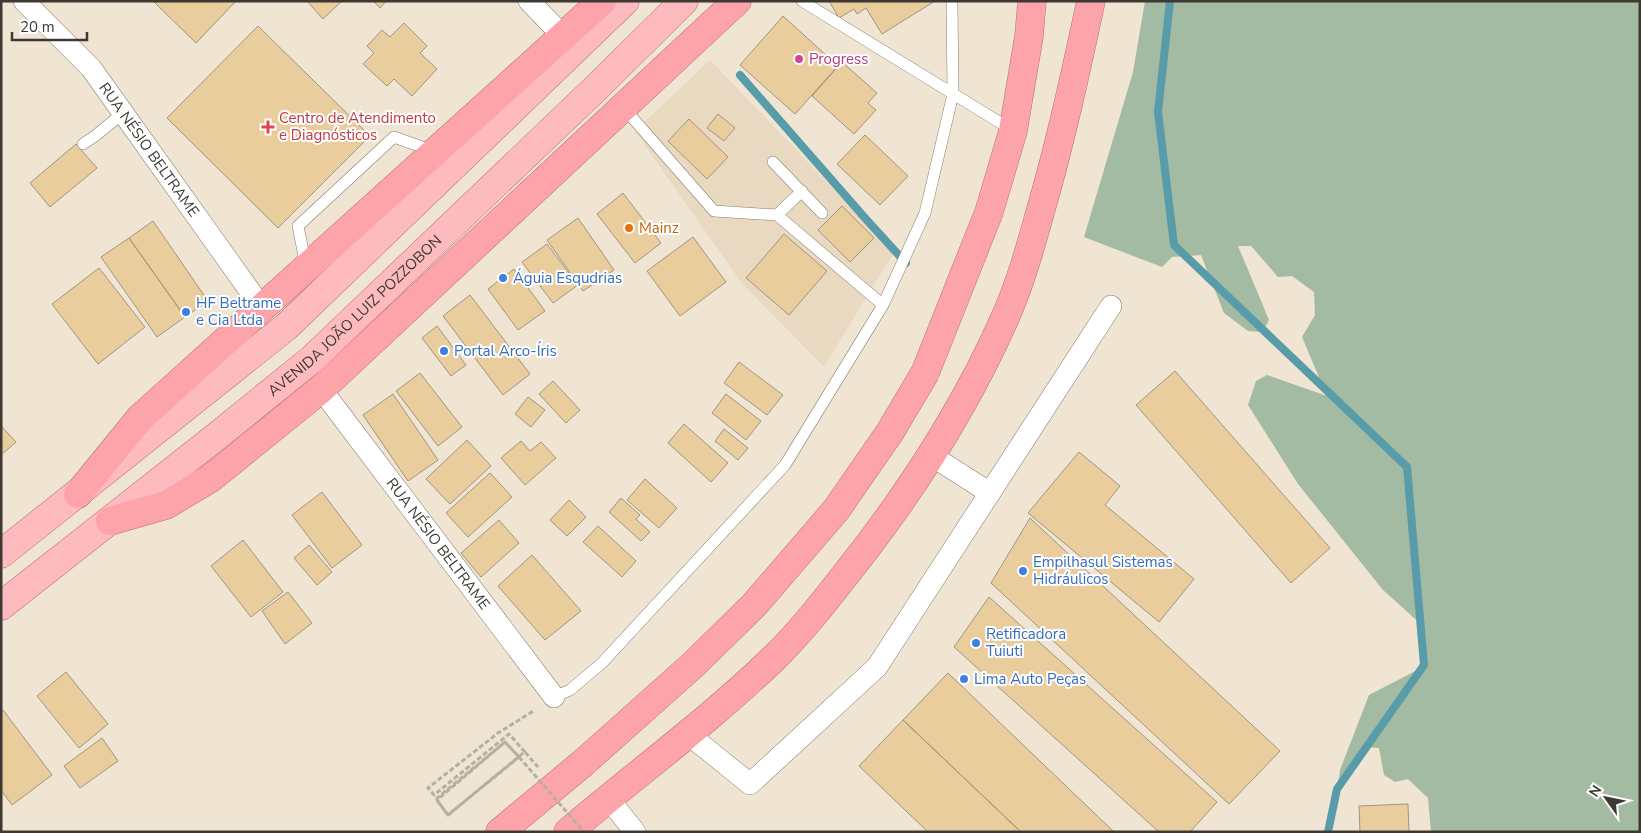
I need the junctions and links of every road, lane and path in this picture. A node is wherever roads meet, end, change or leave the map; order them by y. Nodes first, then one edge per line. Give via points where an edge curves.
1 (24, 1) edge
2 (530, 1) edge
3 (602, 1) edge
4 (625, 1) edge
5 (684, 1) edge
6 (737, 1) edge
7 (802, 1) edge
8 (952, 1) edge
9 (1032, 1) edge
10 (1091, 1) edge
11 (563, 36) junction
12 (954, 94) junction
13 (623, 106) junction
14 (123, 113) junction
15 (1013, 131) junction
16 (83, 144) dead end
17 (434, 152) junction
18 (773, 162) dead end
19 (802, 192) junction
20 (822, 213) dead end
21 (777, 215) junction
22 (306, 268) junction
23 (883, 305) junction
24 (1111, 306) dead end
25 (262, 308) junction
26 (321, 390) junction
27 (932, 456) junction
28 (990, 493) junction
29 (78, 494) junction
30 (110, 521) junction
31 (1, 554) edge
32 (1, 606) edge
33 (554, 697) junction
34 (688, 734) junction
35 (522, 754) junction
36 (608, 798) junction
37 (500, 832) edge
38 (568, 832) edge
39 (584, 832) edge
40 (635, 832) edge

1 - 14 street, RUA NÉSIO BELTRAME via 90,68
2 - 11 street
3 - 11 highway
4 - 29 main road via 286,327
5 - 30 main road, AVENIDA JOÃO LUIZ POZZOBON via 312,359
6 - 13 highway
7 - 12 lane
8 - 12 lane
9 - 15 highway
10 - 27 highway via 1056,156 1032,242 1005,318
11 - 17 highway
12 - 15 lane
12 - 23 lane via 925,213
13 - 21 lane via 714,211
13 - 26 highway
14 - 16 lane
14 - 25 street, RUA NÉSIO BELTRAME
15 - 37 highway via 989,212 924,373 890,432 836,510 755,604 694,664
17 - 22 highway
17 - 22 lane via 394,136 298,226
18 - 19 lane
19 - 20 lane
19 - 21 lane
21 - 23 lane
22 - 25 highway
23 - 33 lane via 785,465 602,663 570,690
24 - 28 street
25 - 29 highway via 140,418
26 - 30 highway via 210,478 166,505
26 - 33 street, RUA NÉSIO BELTRAME
27 - 28 street
27 - 34 highway via 829,596 776,656 729,701
28 - 34 street via 877,667 750,784
29 - 31 main road
30 - 32 main road, AVENIDA JOÃO LUIZ POZZOBON
33 - 35 path via 498,733 428,788 434,795 509,734
34 - 36 highway
35 - 35 path via 506,742 436,800 448,815
35 - 39 path, bridge
36 - 38 highway
36 - 40 street

